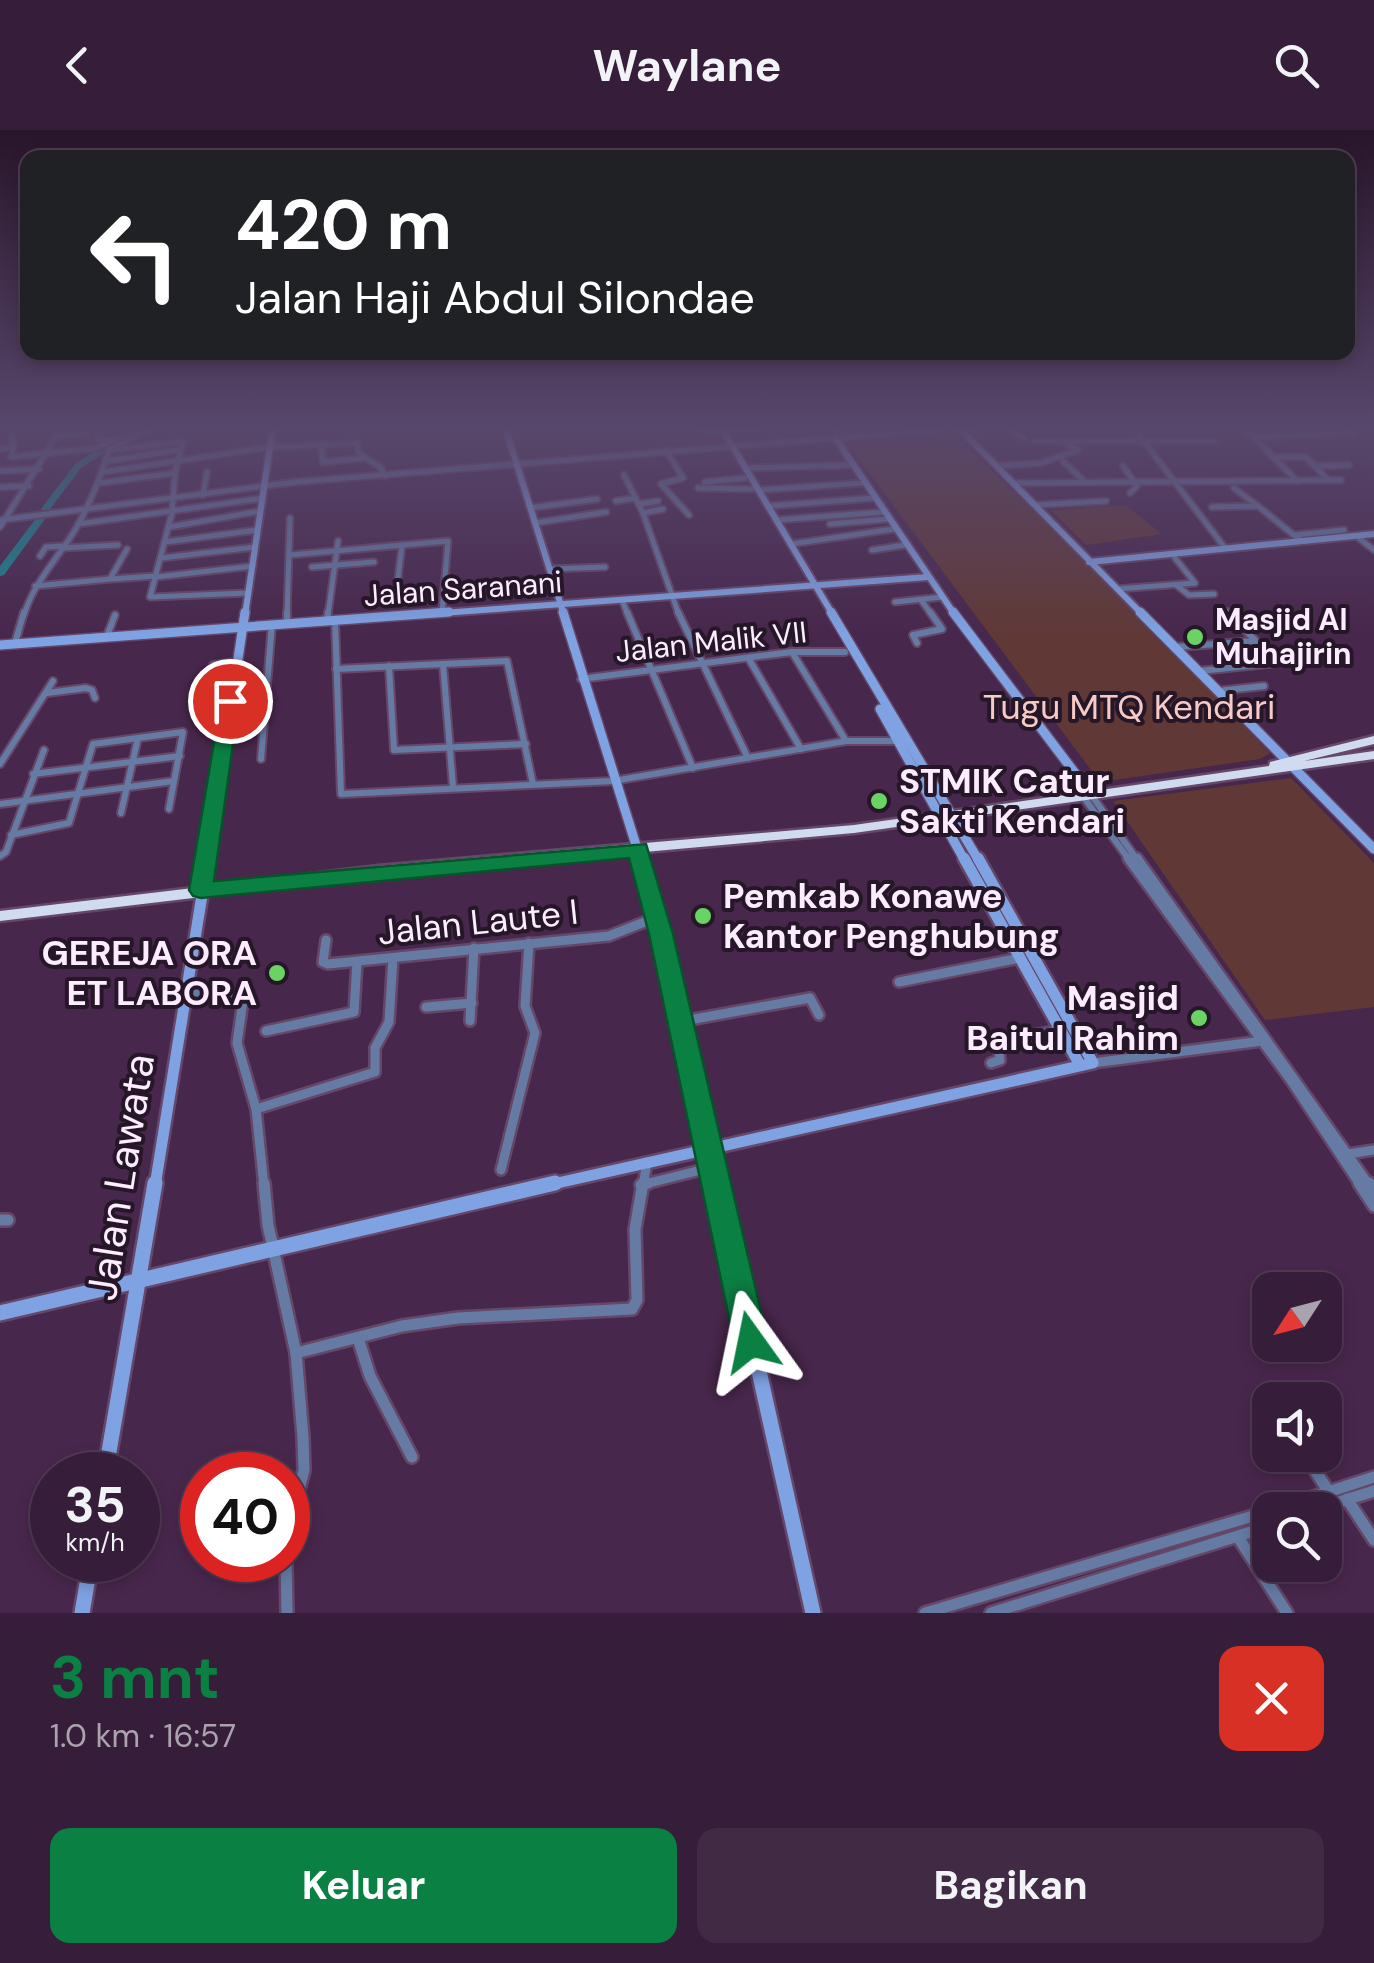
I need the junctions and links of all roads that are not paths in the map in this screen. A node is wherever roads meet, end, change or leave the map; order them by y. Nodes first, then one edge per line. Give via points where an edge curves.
1 (20, 496) edge
2 (92, 496) edge
3 (191, 496) edge
4 (236, 496) edge
5 (261, 496) edge
6 (527, 496) edge
7 (635, 496) edge
8 (672, 496) edge
9 (759, 496) edge
10 (1026, 496) edge
11 (1187, 496) edge
12 (1245, 496) edge
13 (173, 498) junction
14 (873, 498) joint
15 (598, 500) dead end
16 (676, 500) junction
17 (616, 501) dead end
18 (638, 501) junction
19 (658, 501) dead end
20 (1106, 501) dead end
21 (667, 502) dead end
22 (765, 505) junction
23 (1035, 506) junction
24 (1258, 506) junction
25 (1212, 507) dead end
26 (530, 508) junction
27 (664, 509) dead end
28 (85, 510) junction
29 (260, 511) junction
30 (172, 512) junction
31 (606, 512) dead end
32 (643, 513) junction
33 (689, 515) dead end
34 (885, 515) junction
35 (290, 518) dead end
36 (776, 520) junction
37 (1, 522) edge
38 (78, 524) junction
39 (535, 524) junction
40 (830, 524) dead end
41 (169, 527) junction
42 (894, 529) junction
43 (257, 530) junction
44 (1344, 530) dead end
45 (52, 536) dead end
46 (1374, 536) edge
47 (1298, 538) junction
48 (1360, 539) junction
49 (165, 542) junction
50 (338, 542) dead end
51 (791, 544) junction
52 (118, 545) dead end
53 (402, 545) junction
54 (905, 545) junction
55 (46, 547) junction
56 (63, 547) junction
57 (255, 547) junction
58 (1225, 548) junction
59 (127, 549) dead end
60 (337, 550) junction
61 (872, 550) dead end
62 (1374, 550) edge
63 (288, 554) junction
64 (40, 556) dead end
65 (161, 558) junction
66 (1175, 558) junction
67 (374, 562) dead end
68 (1091, 564) junction
69 (253, 566) junction
70 (334, 566) junction
71 (605, 567) dead end
72 (312, 568) dead end
73 (549, 569) junction
74 (928, 576) junction
75 (156, 577) junction
76 (111, 579) junction
77 (1176, 585) junction
78 (36, 586) junction
79 (397, 587) dead end
80 (812, 587) junction
81 (1117, 589) junction
82 (247, 593) junction
83 (1214, 594) dead end
84 (672, 596) junction
85 (942, 597) junction
86 (622, 600) junction
87 (921, 600) junction
88 (895, 602) dead end
89 (560, 604) junction
90 (442, 612) junction
91 (1227, 612) dead end
92 (115, 615) dead end
93 (331, 621) junction
94 (287, 623) junction
95 (272, 624) junction
96 (242, 626) junction
97 (108, 636) junction
98 (15, 643) junction
99 (917, 643) dead end
100 (0, 645) edge
101 (1176, 647) junction
102 (792, 652) junction
103 (845, 652) junction
104 (749, 659) junction
105 (235, 662) junction
106 (1277, 663) dead end
107 (443, 664) junction
108 (703, 665) junction
109 (389, 666) junction
110 (336, 668) junction
111 (648, 670) junction
112 (1199, 672) junction
113 (210, 679) dead end
114 (581, 679) junction
115 (54, 681) dead end
116 (1264, 686) dead end
117 (47, 692) junction
118 (1218, 692) junction
119 (96, 698) dead end
120 (138, 738) junction
121 (1374, 740) edge
122 (846, 741) junction
123 (899, 742) junction
124 (526, 744) junction
125 (450, 748) junction
126 (801, 749) junction
127 (44, 750) dead end
128 (1374, 755) edge
129 (180, 756) junction
130 (748, 758) junction
131 (261, 759) dead end
132 (0, 764) edge
133 (132, 764) junction
134 (1290, 764) junction
135 (694, 768) junction
136 (84, 769) junction
137 (33, 774) junction
138 (613, 780) junction
139 (174, 781) junction
140 (533, 784) junction
141 (453, 787) junction
142 (125, 789) junction
143 (1086, 794) junction
144 (75, 795) junction
145 (21, 802) junction
146 (0, 804) edge
147 (169, 809) dead end
148 (121, 813) dead end
149 (945, 814) junction
150 (11, 835) junction
151 (1374, 849) edge
152 (638, 850) junction
153 (0, 856) edge
154 (201, 890) junction
155 (0, 916) edge
156 (657, 917) junction
157 (326, 940) dead end
158 (529, 943) junction
159 (474, 948) junction
160 (394, 958) junction
161 (1020, 958) junction
162 (357, 962) junction
163 (899, 982) dead end
164 (188, 996) junction
165 (472, 1003) junction
166 (426, 1007) dead end
167 (818, 1016) dead end
168 (470, 1020) dead end
169 (678, 1022) junction
170 (1062, 1030) junction
171 (266, 1031) dead end
172 (1264, 1041) junction
173 (991, 1063) dead end
174 (1086, 1064) junction
175 (256, 1109) junction
176 (709, 1149) junction
177 (1374, 1150) edge
178 (1348, 1154) junction
179 (647, 1162) junction
180 (713, 1166) junction
181 (501, 1170) dead end
182 (641, 1185) junction
183 (1374, 1191) edge
184 (1374, 1206) edge
185 (272, 1248) junction
186 (138, 1282) junction
187 (0, 1313) edge
188 (358, 1338) junction
189 (296, 1353) junction
190 (109, 1452) edge
191 (303, 1452) edge
192 (412, 1457) dead end
193 (1316, 1472) edge
194 (1374, 1478) edge
195 (1374, 1490) edge
196 (1329, 1492) joint
197 (1346, 1499) junction
198 (1342, 1500) edge
199 (1252, 1516) edge
200 (1252, 1532) edge
201 (1238, 1537) junction
202 (1374, 1540) edge
203 (87, 1582) edge
204 (286, 1582) edge
205 (996, 1612) edge
206 (82, 1613) edge
207 (287, 1613) edge
208 (813, 1613) edge
209 (926, 1613) edge
210 (1287, 1613) edge

1 - 37 street
2 - 28 street
3 - 13 street
4 - 30 street
5 - 29 street, Jalan Lawata
6 - 26 street
7 - 18 street
8 - 16 street
9 - 22 street
10 - 23 street
11 - 58 street
12 - 24 street
13 - 28 street
13 - 30 street
14 - 22 street
14 - 34 street
15 - 26 street
16 - 21 street
16 - 33 street
17 - 18 street
18 - 19 street
18 - 32 street
20 - 23 street
22 - 36 street
22 - 80 street
23 - 68 street
24 - 25 street
24 - 47 street
26 - 39 street
27 - 32 street
28 - 37 street
28 - 38 street
29 - 41 street
29 - 43 street, Jalan Lawata
30 - 38 street
30 - 41 street
31 - 39 street
32 - 84 street
34 - 36 street
34 - 40 street
34 - 42 street
35 - 63 street
36 - 51 street
38 - 56 street
39 - 73 street
41 - 49 street
42 - 51 street
42 - 54 street
43 - 49 street
43 - 57 street, Jalan Lawata
44 - 47 street
45 - 55 street
46 - 47 street
46 - 48 street
47 - 58 street
48 - 62 street
48 - 66 street
49 - 65 street
50 - 60 street
51 - 80 street
52 - 56 street
53 - 60 street
53 - 79 street
53 - 90 street via 450,543
54 - 61 street
54 - 74 street
55 - 56 street
55 - 64 street
56 - 78 street
57 - 65 street
57 - 69 street, Jalan Lawata
58 - 68 street
59 - 76 street
60 - 63 street
60 - 70 street
63 - 94 street
65 - 75 street
66 - 68 street
66 - 77 street via 1195,583
67 - 70 street
68 - 81 street
69 - 75 street
69 - 82 street, Jalan Lawata
70 - 72 street
70 - 93 street
71 - 73 street
73 - 89 street
74 - 80 street, Jalan Saranani
74 - 85 street
75 - 76 street
75 - 82 street via 150,596 155,599
76 - 78 street
77 - 81 street
77 - 83 street via 1190,596
78 - 98 street
80 - 84 street, Jalan Saranani
80 - 103 street
80 - 149 street
81 - 101 street
82 - 96 street, Jalan Lawata
84 - 86 street, Jalan Saranani
84 - 108 street
85 - 87 street
85 - 143 street
86 - 89 street, Jalan Saranani
86 - 111 street
87 - 88 street
87 - 99 street via 942,629 913,635
89 - 90 street, Jalan Saranani
89 - 114 street
90 - 93 street, Jalan Saranani
91 - 101 street via 1256,641
92 - 97 street
93 - 94 street, Jalan Saranani
93 - 110 street
94 - 95 street, Jalan Saranani
95 - 96 street, Jalan Saranani
95 - 131 street
96 - 97 street, Jalan Saranani
96 - 105 street, Jalan Lawata
97 - 98 street, Jalan Saranani
98 - 100 street, Jalan Saranani
101 - 112 street
102 - 103 street, Jalan Malik VII
102 - 104 street, Jalan Malik VII
102 - 122 street
103 - 123 street
104 - 108 street, Jalan Malik VII
104 - 126 street
105 - 113 street via 213,666
105 - 154 street, Jalan Lawata
106 - 112 street
107 - 109 street
107 - 124 street via 507,661
107 - 125 street
108 - 111 street, Jalan Malik VII
108 - 130 street
109 - 110 street
109 - 125 street via 392,748
110 - 141 street via 338,792
111 - 114 street, Jalan Malik VII
111 - 135 street
112 - 118 street
114 - 138 street
115 - 117 street
116 - 118 street
117 - 119 street via 86,688
117 - 132 street
118 - 134 street
120 - 129 street via 183,732
120 - 133 street
120 - 136 street via 93,744
121 - 134 highway
122 - 123 street
122 - 126 street
123 - 149 street
124 - 125 street
124 - 140 street
125 - 141 street
126 - 130 street
127 - 137 street
128 - 134 highway
129 - 133 street
129 - 139 street
130 - 135 street
133 - 136 street
133 - 142 street
134 - 143 highway
134 - 151 street
135 - 138 street
136 - 137 street
136 - 144 street
137 - 145 street
138 - 140 street
138 - 152 street
139 - 142 street
139 - 147 street
140 - 141 street
142 - 144 street
142 - 148 street
143 - 149 highway
143 - 172 street
144 - 145 street
144 - 150 street via 66,825
145 - 146 street
145 - 150 street
149 - 152 highway
149 - 161 street
149 - 174 street
150 - 153 street
152 - 154 highway
152 - 156 street
154 - 155 highway
154 - 164 street, Jalan Lawata
156 - 158 street, Jalan Laute I via 609,936
156 - 169 street
157 - 162 street, Jalan Laute I via 323,962
158 - 159 street, Jalan Laute I
158 - 181 street via 526,1006 536,1033
159 - 160 street, Jalan Laute I
159 - 165 street
160 - 162 street, Jalan Laute I
160 - 175 street via 389,1022 375,1048 375,1072
161 - 163 street
161 - 170 street
162 - 171 street via 354,1012
164 - 175 street via 217,991 243,1001 236,1043
164 - 186 street, Jalan Lawata
165 - 166 street
165 - 168 street
167 - 169 street via 810,998
169 - 176 street
170 - 173 street via 998,1042 1000,1060
170 - 174 street
172 - 174 street
172 - 178 street
172 - 184 street
174 - 176 street
175 - 185 street
176 - 179 street
176 - 180 street
177 - 178 street
178 - 183 street
179 - 182 street
179 - 185 street
180 - 182 street
180 - 208 street
182 - 188 street via 632,1310 458,1318
185 - 186 street
185 - 189 street
186 - 187 street
186 - 190 street, Jalan Lawata
188 - 189 street
188 - 192 street via 376,1391
189 - 191 street
193 - 196 street
194 - 196 street
195 - 197 street
197 - 198 street
197 - 202 street
199 - 209 street
200 - 201 street
201 - 205 street
201 - 210 street
203 - 206 street
204 - 207 street

